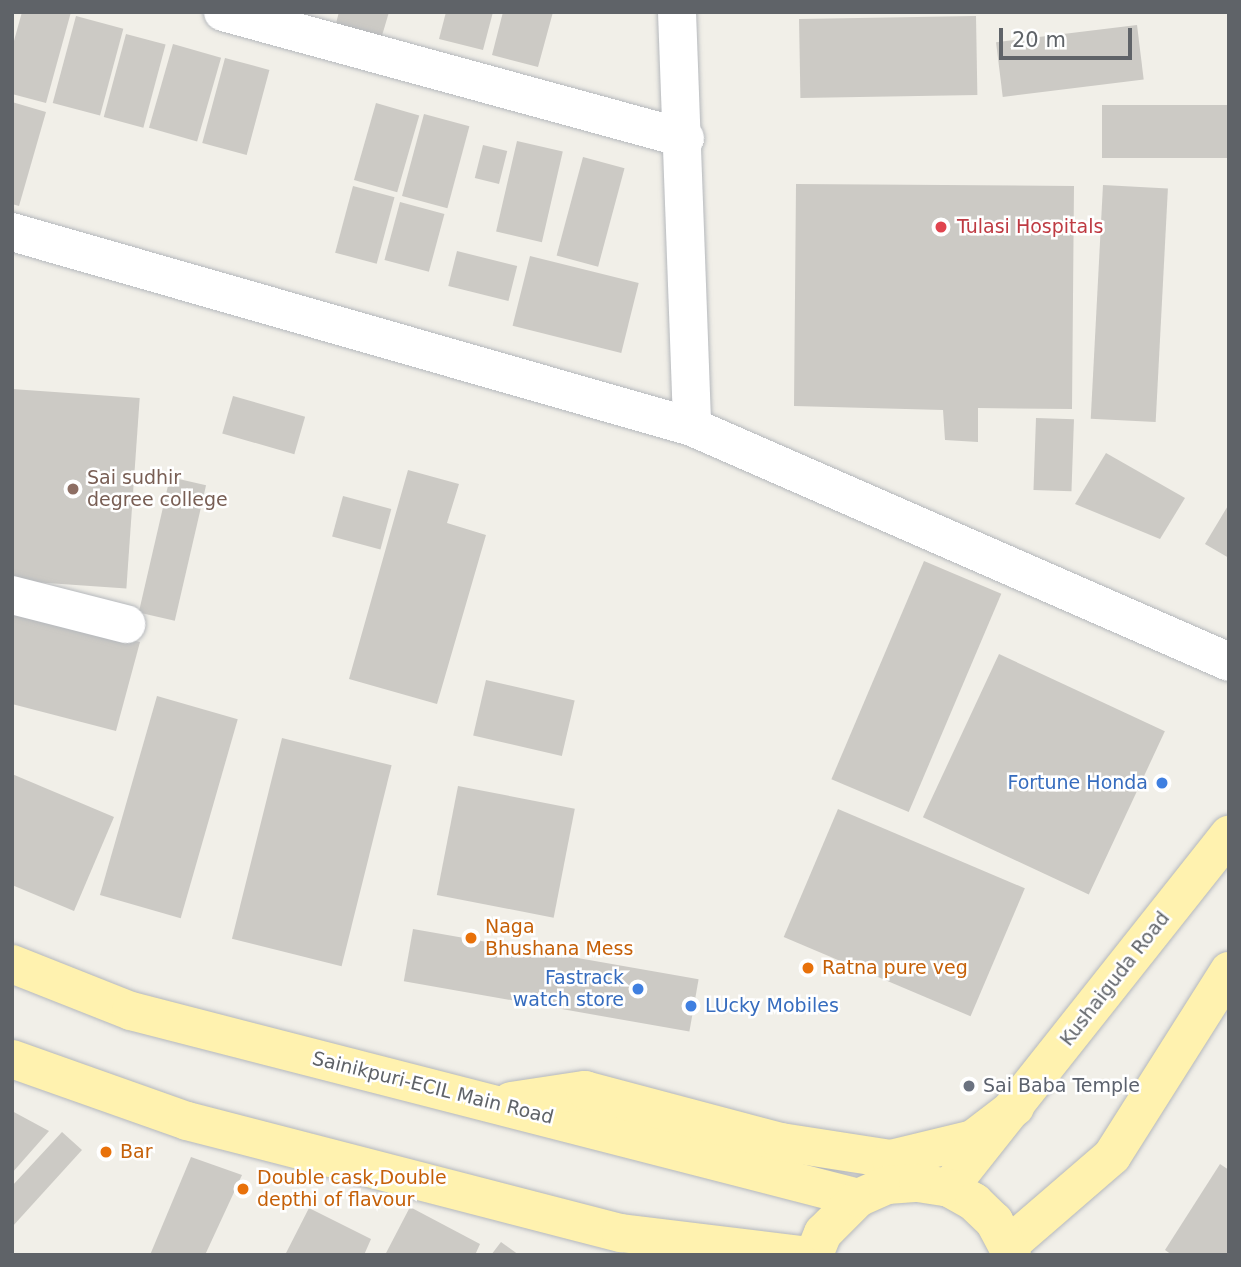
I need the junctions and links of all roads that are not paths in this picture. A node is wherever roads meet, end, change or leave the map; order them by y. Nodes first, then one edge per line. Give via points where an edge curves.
1 (223, 12) edge
2 (677, 12) edge
3 (685, 138) junction
4 (12, 232) edge
5 (692, 427) junction
6 (12, 595) edge
7 (126, 624) dead end
8 (1229, 662) edge
9 (1229, 835) edge
10 (12, 964) edge
11 (1229, 971) edge
12 (12, 1059) edge
13 (492, 1104) junction
14 (1014, 1107) junction
15 (949, 1188) junction
16 (858, 1198) junction
17 (1010, 1250) edge
18 (800, 1255) edge
19 (814, 1255) edge

1 - 3 street
2 - 3 street
3 - 5 street
4 - 5 street
5 - 8 street
6 - 7 street
9 - 14 main road, Kushaiguda Road
10 - 13 main road, Sainikpuri-ECIL Main Road via 131,1011
11 - 17 main road via 1112,1156
12 - 18 main road via 187,1121 621,1233
13 - 14 main road via 585,1090 781,1142 891,1159 973,1139
13 - 16 main road, Sainikpuri-ECIL Main Road
14 - 15 main road, Kushaiguda Road
15 - 16 main road via 918,1182 887,1185
15 - 17 main road via 974,1202
16 - 19 main road via 831,1223

